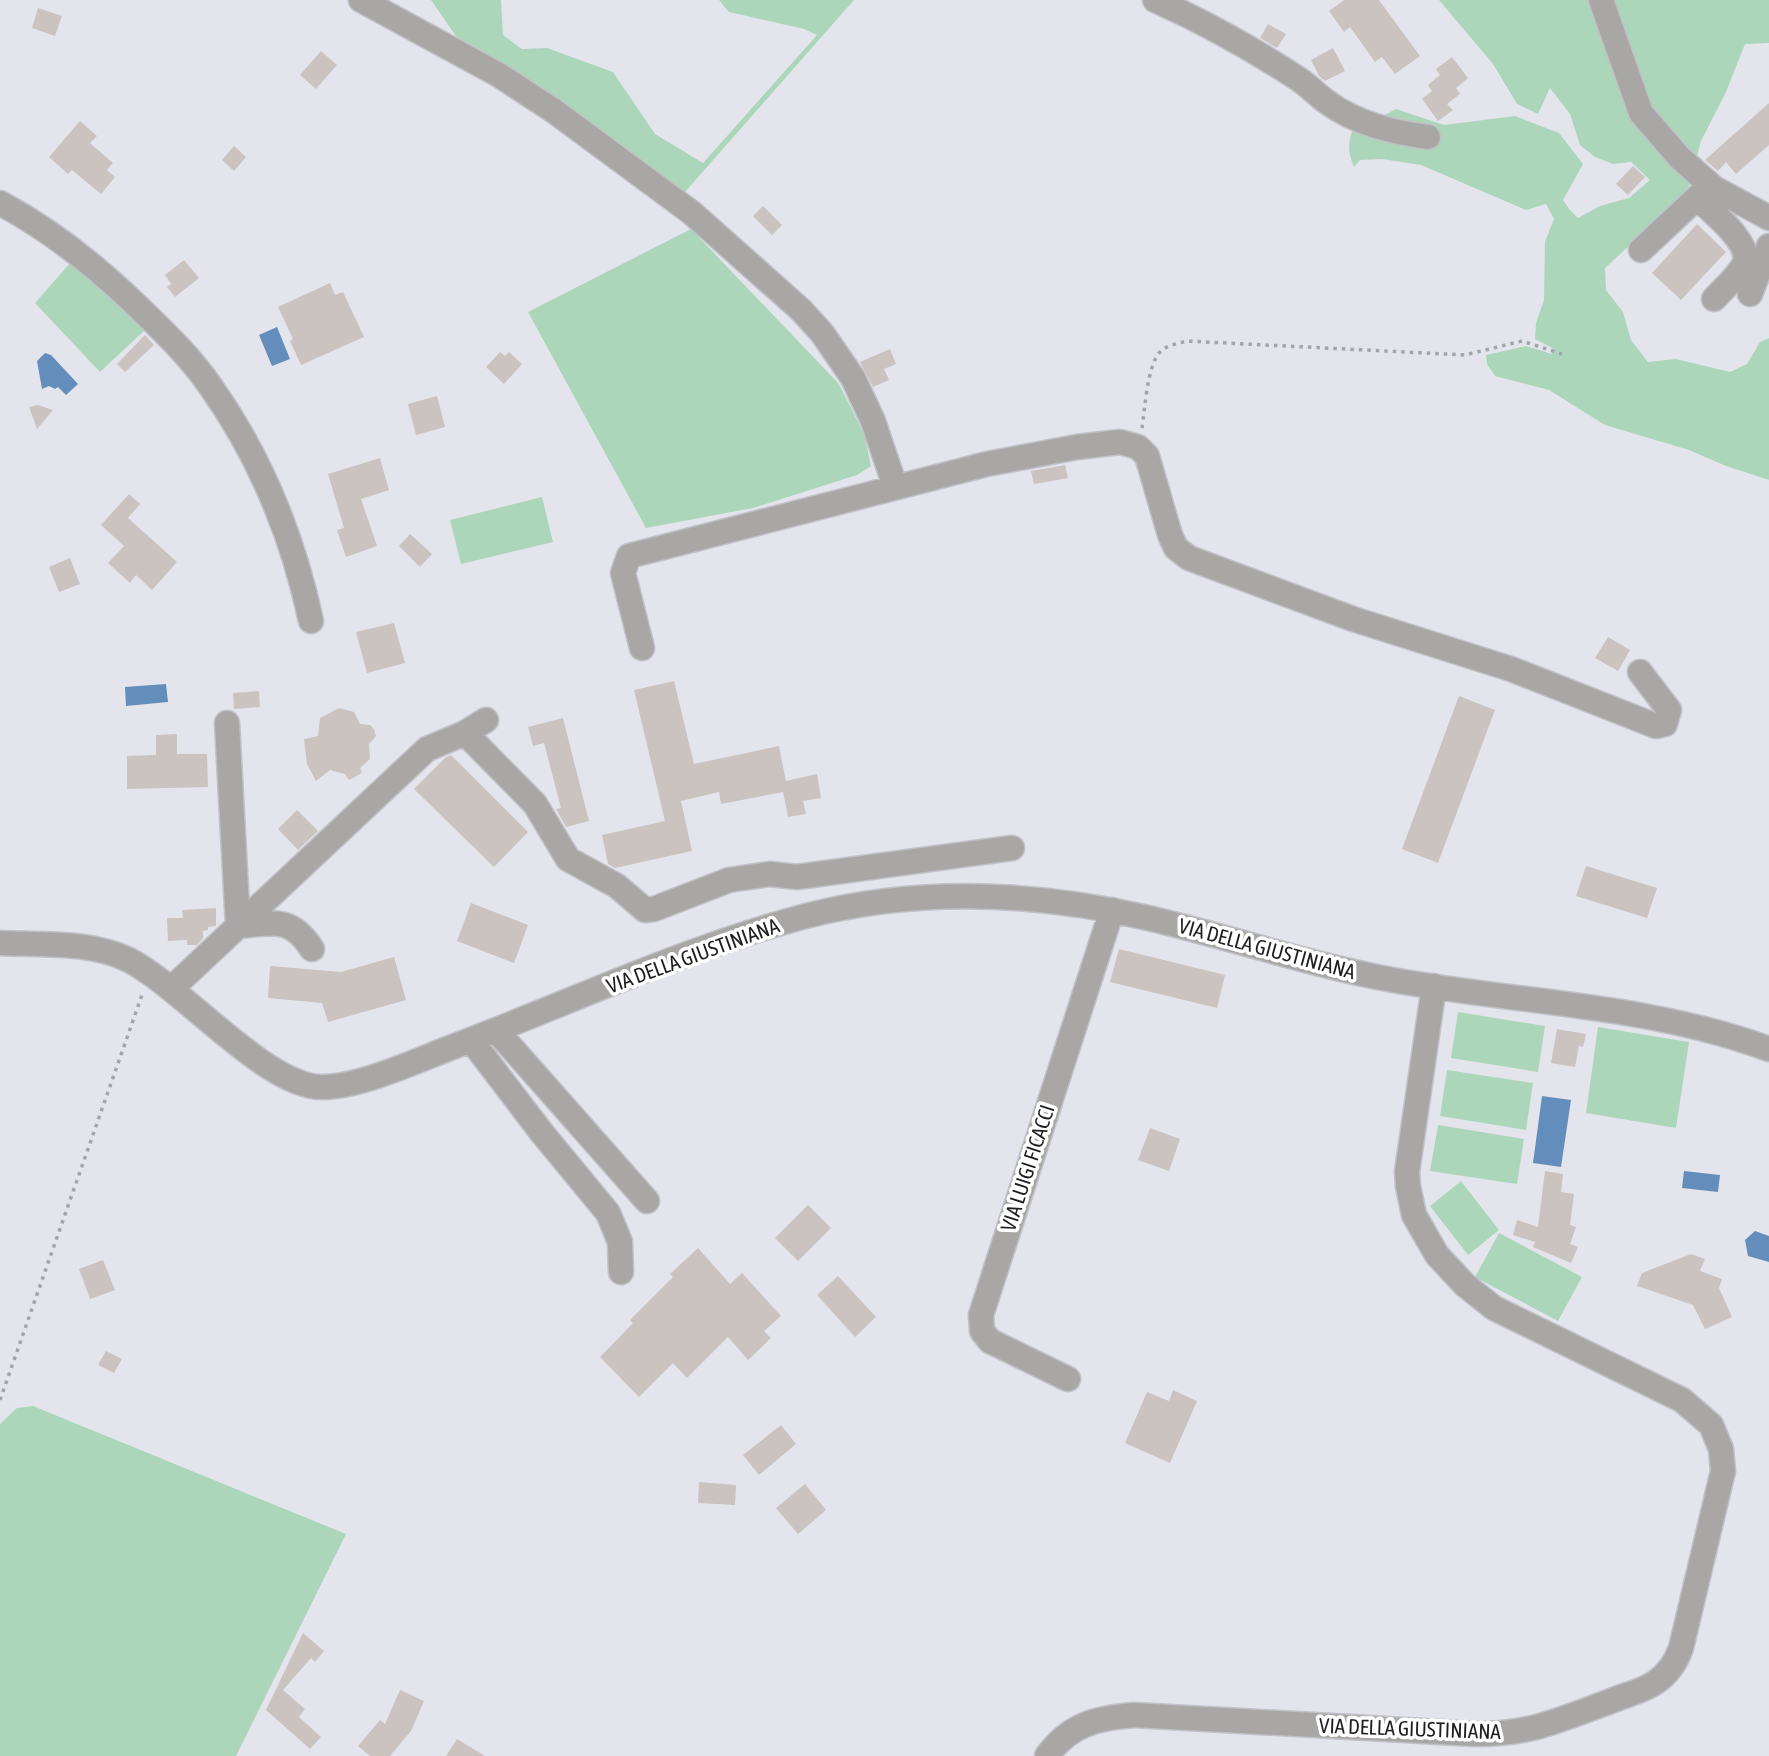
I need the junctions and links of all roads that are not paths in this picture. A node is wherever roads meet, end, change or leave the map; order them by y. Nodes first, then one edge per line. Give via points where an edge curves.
1 (361, 0) edge
2 (1155, 0) edge
3 (1601, 0) edge
4 (1428, 137) dead end
5 (1705, 193) junction
6 (0, 203) edge
7 (1769, 218) edge
8 (1769, 246) edge
9 (1641, 250) dead end
10 (1750, 294) dead end
11 (1714, 299) dead end
12 (895, 486) junction
13 (311, 621) dead end
14 (642, 648) dead end
15 (1640, 672) dead end
16 (486, 720) dead end
17 (227, 723) dead end
18 (465, 733) junction
19 (1012, 848) dead end
20 (1112, 910) junction
21 (238, 926) junction
22 (0, 943) edge
23 (312, 950) dead end
24 (1434, 986) junction
25 (171, 989) junction
26 (496, 1030) junction
27 (471, 1040) junction
28 (1769, 1049) edge
29 (647, 1201) dead end
30 (621, 1272) dead end
31 (1068, 1379) dead end
32 (1047, 1756) edge

1 - 12 street via 536,99 692,213 801,310 853,378
2 - 4 street via 1298,79 1355,119
3 - 5 street via 1641,113
5 - 7 street
5 - 9 street
5 - 11 street via 1746,253 1745,264
6 - 13 street via 27,217 110,281 172,340 210,386 255,459 280,512
8 - 10 street
12 - 14 street via 629,556 623,573
12 - 15 street via 986,464 1120,442 1138,447 1147,456 1170,536 1189,558 1353,619 1511,670 1656,726 1665,724 1670,710
16 - 18 street
17 - 21 street
18 - 19 street via 535,803 568,859 617,886 645,910 729,880 769,874 797,877
18 - 21 street via 427,748
20 - 24 street, VIA DELLA GIUSTINIANA via 1363,975
20 - 26 street, VIA DELLA GIUSTINIANA via 989,896 915,898 843,908 694,953
20 - 31 street, VIA LUIGI FICACCI via 981,1315 982,1331 990,1342
21 - 23 street via 287,924 302,933
21 - 25 street
22 - 25 street, VIA DELLA GIUSTINIANA via 89,948 118,956
24 - 28 street, VIA DELLA GIUSTINIANA via 1640,1014 1713,1030
24 - 32 street, VIA DELLA GIUSTINIANA via 1407,1172 1414,1215 1437,1255 1494,1308 1682,1400 1711,1425 1718,1439 1723,1471 1676,1661 1653,1685 1535,1729 1512,1733 1134,1715 1074,1728
25 - 27 street, VIA DELLA GIUSTINIANA via 271,1069 311,1086 349,1083
26 - 27 street, VIA DELLA GIUSTINIANA
26 - 29 street
27 - 30 street via 608,1213 620,1242

